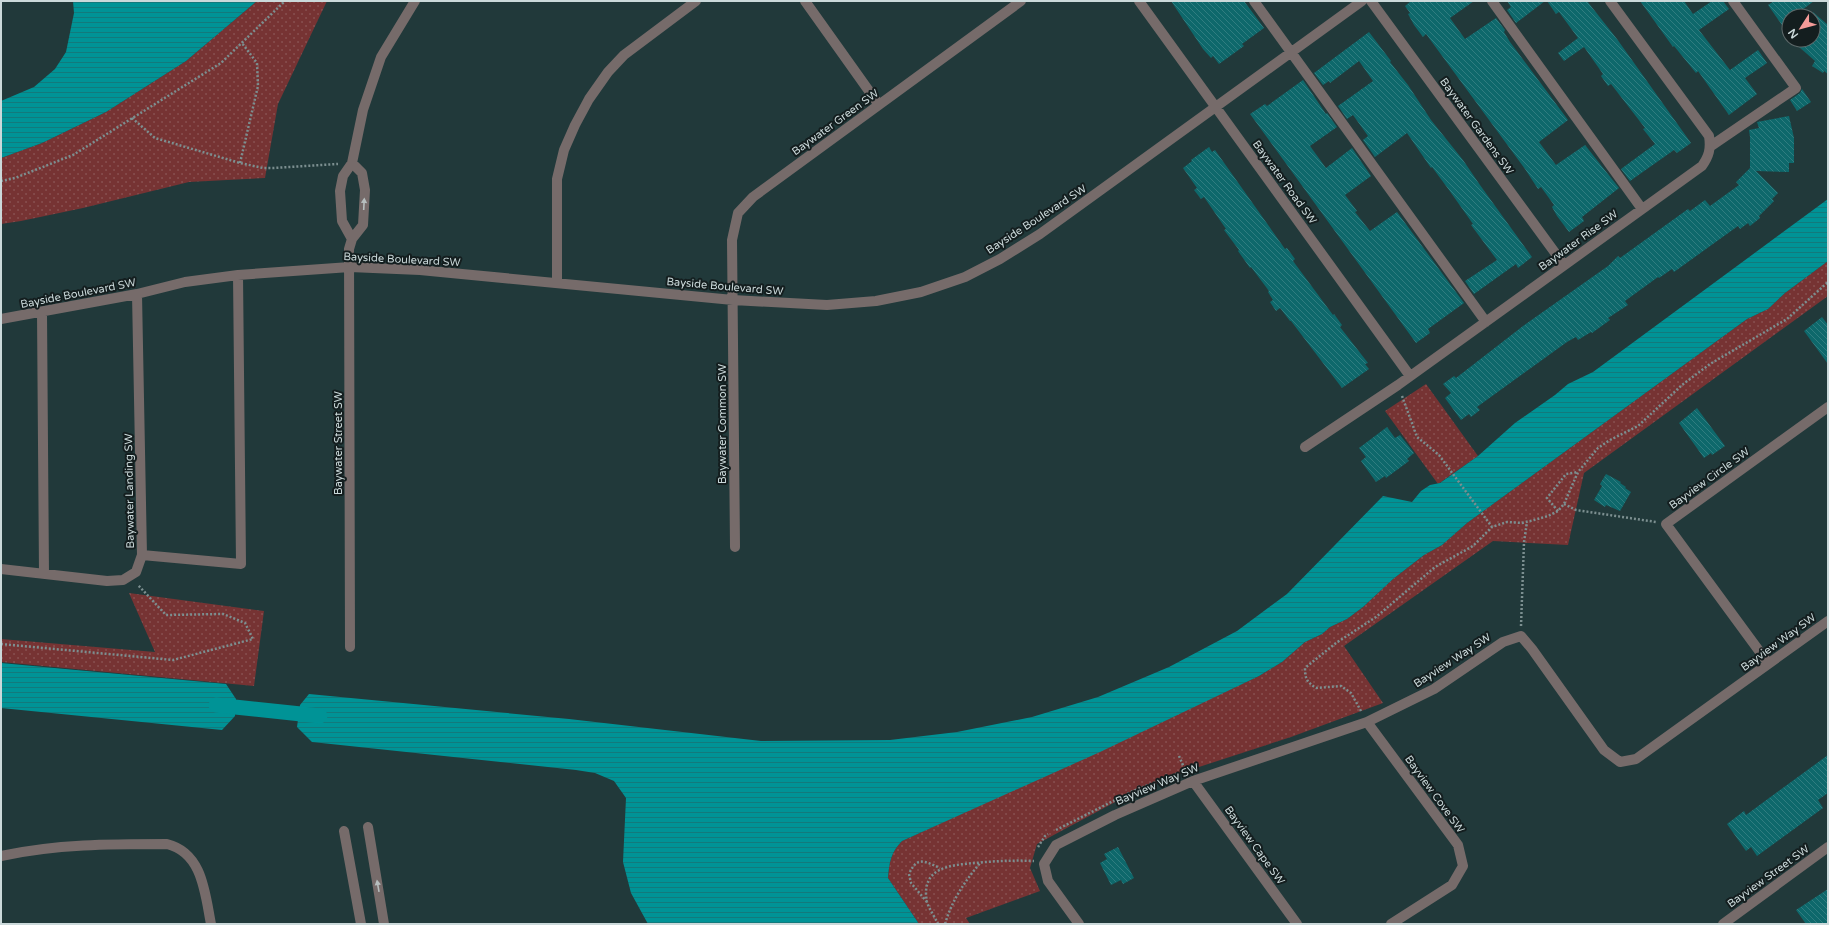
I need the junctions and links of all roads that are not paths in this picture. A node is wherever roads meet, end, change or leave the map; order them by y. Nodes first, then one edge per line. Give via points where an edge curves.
1 (415, 1) edge
2 (696, 1) edge
3 (806, 1) edge
4 (1021, 1) edge
5 (1139, 1) edge
6 (1254, 1) edge
7 (1362, 1) edge
8 (1371, 1) edge
9 (1492, 1) edge
10 (1610, 1) edge
11 (1733, 1) edge
12 (1291, 52) junction
13 (880, 104) junction
14 (1216, 107) junction
15 (1711, 146) junction
16 (352, 163) junction
17 (1642, 209) junction
18 (352, 239) junction
19 (1564, 265) junction
20 (350, 267) junction
21 (238, 275) junction
22 (557, 283) junction
23 (137, 294) junction
24 (733, 300) junction
25 (42, 313) junction
26 (1, 319) edge
27 (1486, 322) junction
28 (1410, 376) junction
29 (1828, 407) edge
30 (1305, 447) dead end
31 (735, 547) dead end
32 (142, 554) junction
33 (1, 570) edge
34 (44, 574) junction
35 (1828, 621) edge
36 (350, 647) dead end
37 (1768, 663) junction
38 (1367, 722) junction
39 (1193, 781) junction
40 (368, 827) dead end
41 (344, 831) dead end
42 (1828, 847) edge
43 (1, 856) edge
44 (211, 924) edge
45 (362, 924) edge
46 (384, 924) edge
47 (1080, 924) edge
48 (1298, 924) edge
49 (1391, 924) edge
50 (1723, 924) edge

1 - 16 street via 381,57 363,110
2 - 22 street via 624,55 589,99 575,125 564,150 557,179
3 - 13 street
4 - 13 street, Baywater Green SW
5 - 14 street, Baywater Road SW
6 - 12 street
7 - 12 street, Bayside Boulevard SW
8 - 19 street, Baywater Gardens SW
9 - 17 street
10 - 15 street via 1709,136
11 - 15 street via 1796,88
12 - 14 street, Bayside Boulevard SW
12 - 27 street
13 - 24 street, Baywater Green SW via 753,197 738,213 732,240
14 - 24 street, Bayside Boulevard SW via 1040,234 965,277 921,292 876,301 827,305
14 - 28 street, Baywater Road SW
15 - 17 street, Baywater Rise SW via 1708,158 1702,166
16 - 18 street via 343,176 340,191 342,222
18 -> 16 street, Baywater Street SW via 363,225 365,190 362,173
17 - 19 street, Baywater Rise SW
18 - 20 street, Baywater Street SW
19 - 27 street, Baywater Rise SW
20 - 21 street, Bayside Boulevard SW
20 - 22 street, Bayside Boulevard SW via 420,270
20 - 36 street, Baywater Street SW
21 - 23 street, Bayside Boulevard SW via 185,282
21 - 32 street via 240,564
22 - 24 street, Bayside Boulevard SW
23 - 25 street, Bayside Boulevard SW
23 - 32 street, Baywater Landing SW
24 - 31 street, Baywater Common SW
25 - 26 street, Bayside Boulevard SW
25 - 34 street
27 - 28 street, Baywater Rise SW
28 - 30 street, Baywater Rise SW
29 - 37 street, Bayview Circle SW via 1666,524
32 - 34 street, Baywater Landing SW via 136,572 123,580 107,581
33 - 34 street
35 - 37 street, Bayview Way SW
37 - 38 street, Bayview Way SW via 1636,759 1620,762 1604,750 1532,648 1520,636 1503,642 1434,689
38 - 39 street, Bayview Way SW
38 - 49 street, Bayview Cove SW via 1458,845 1463,866 1452,885
39 - 47 street, Bayview Way SW via 1115,815 1056,845 1044,864 1048,880
39 - 48 street, Bayview Cape SW
46 -> 40 street
41 - 45 street
42 - 50 street, Bayview Street SW
43 - 44 street via 32,849 79,845 178,846 194,862 200,876

